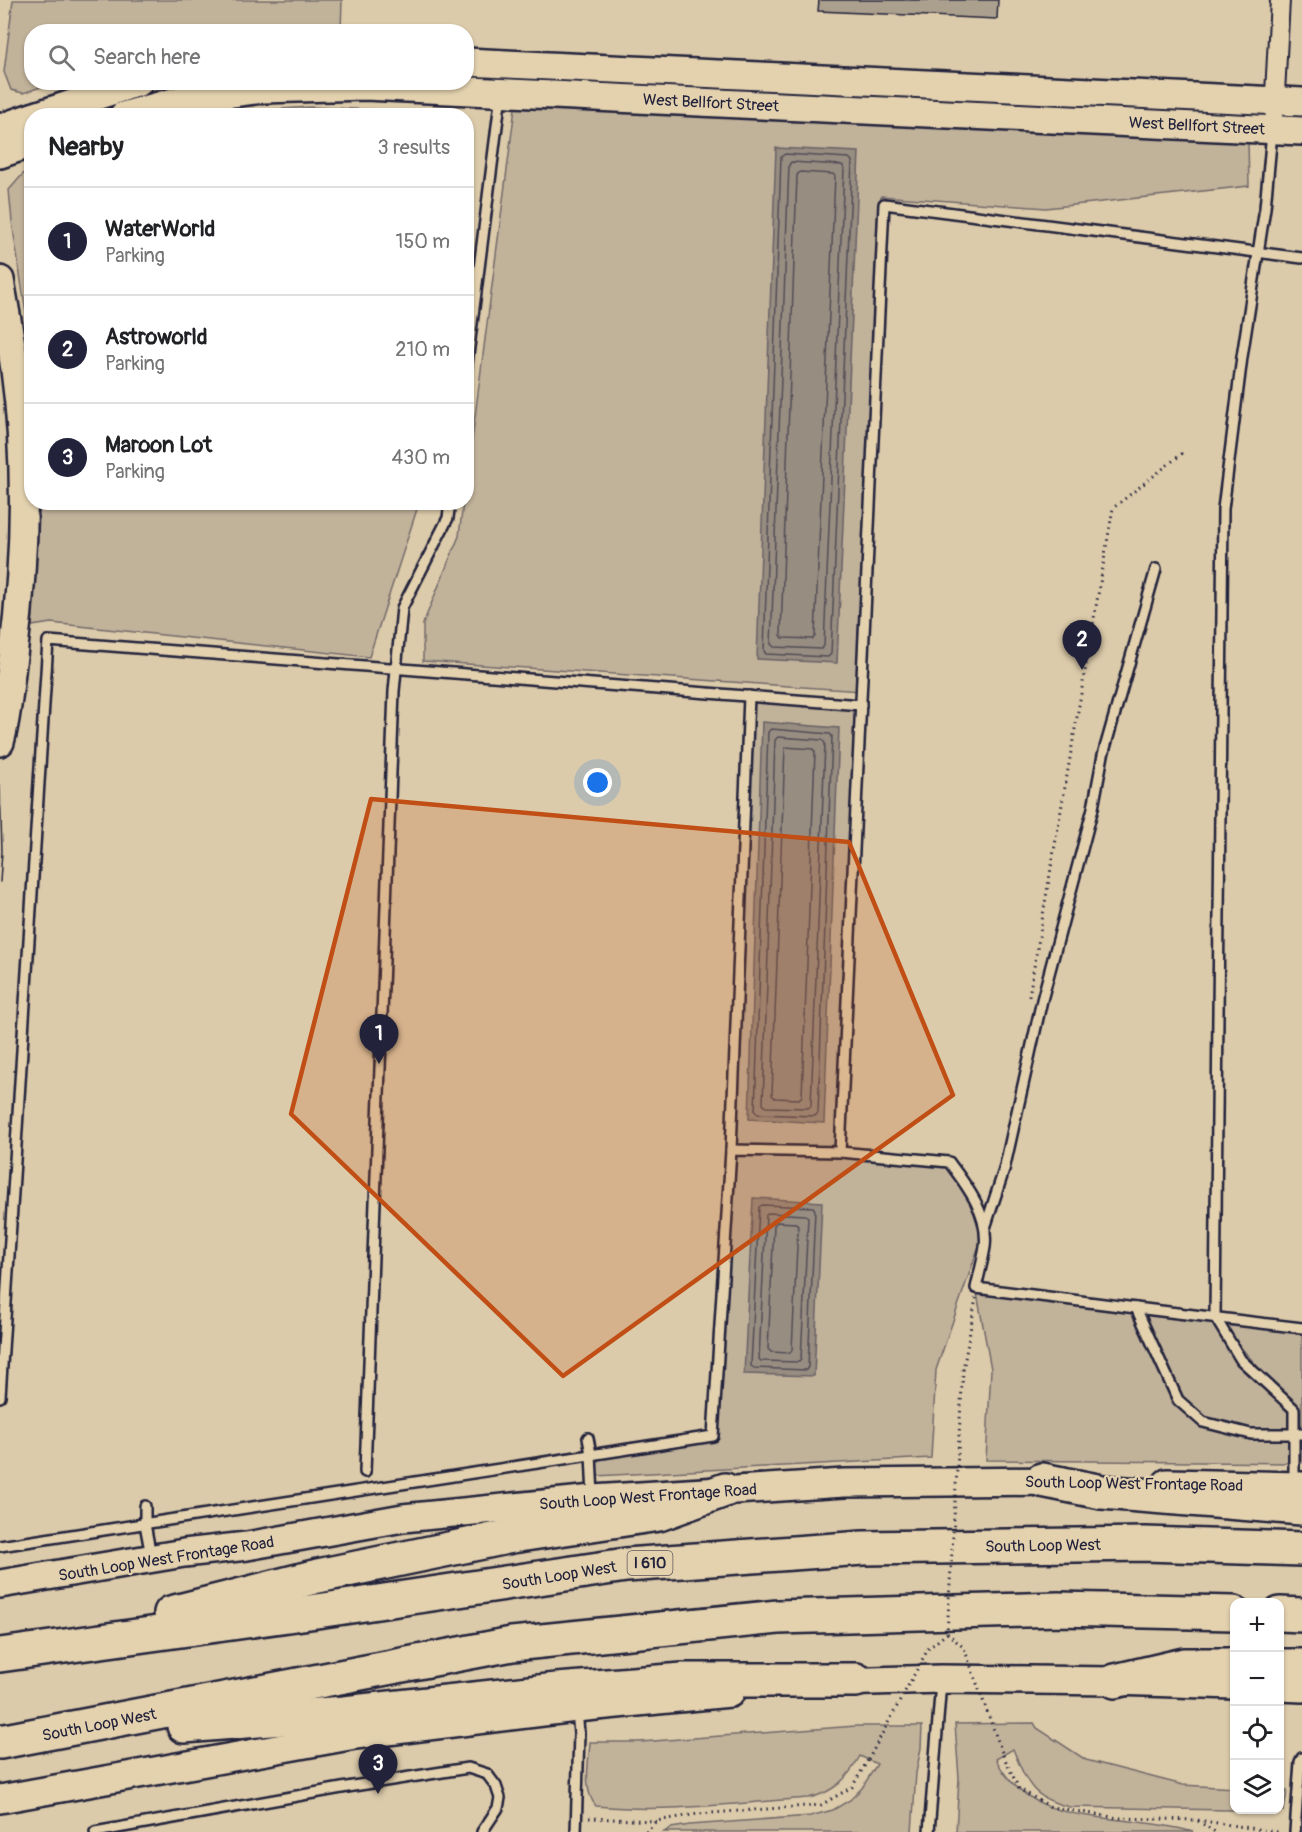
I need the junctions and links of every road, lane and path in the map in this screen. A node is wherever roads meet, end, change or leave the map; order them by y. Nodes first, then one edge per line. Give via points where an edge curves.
1 (1280, 0) edge
2 (474, 62) edge
3 (114, 90) edge
4 (255, 90) edge
5 (443, 90) edge
6 (501, 93) junction
7 (1275, 101) junction
8 (1302, 102) edge
9 (59, 108) edge
10 (152, 108) edge
11 (24, 120) edge
12 (0, 128) edge
13 (1273, 129) junction
14 (1302, 131) edge
15 (24, 146) edge
16 (0, 154) edge
17 (1258, 253) junction
18 (1302, 258) edge
19 (0, 280) edge
20 (474, 307) edge
21 (1184, 452) dead end
22 (449, 510) edge
23 (1156, 569) dead end
24 (396, 670) junction
25 (749, 696) junction
26 (861, 705) junction
27 (0, 742) edge
28 (1028, 1001) dead end
29 (731, 1150) junction
30 (840, 1152) junction
31 (985, 1228) junction
32 (977, 1288) junction
33 (1136, 1308) junction
34 (1215, 1317) junction
35 (1302, 1328) edge
36 (0, 1397) edge
37 (1298, 1433) edge
38 (588, 1438) dead end
39 (591, 1454) junction
40 (365, 1472) dead end
41 (1042, 1480) joint
42 (725, 1490) junction
43 (1299, 1493) edge
44 (593, 1499) junction
45 (145, 1506) dead end
46 (145, 1524) junction
47 (0, 1546) edge
48 (1302, 1549) edge
49 (152, 1559) junction
50 (27, 1579) junction
51 (0, 1584) edge
52 (0, 1600) edge
53 (1230, 1613) edge
54 (1284, 1614) edge
55 (1302, 1615) edge
56 (947, 1633) junction
57 (2, 1655) edge
58 (1230, 1665) edge
59 (1284, 1666) edge
60 (1302, 1666) edge
61 (941, 1679) junction
62 (856, 1680) junction
63 (1115, 1681) junction
64 (1230, 1685) edge
65 (1284, 1687) edge
66 (1302, 1688) edge
67 (576, 1708) junction
68 (3, 1742) edge
69 (1302, 1758) edge
70 (0, 1783) edge
71 (34, 1794) junction
72 (0, 1799) edge
73 (577, 1817) junction
74 (1197, 1820) junction
75 (656, 1821) junction
76 (95, 1832) edge
77 (482, 1832) edge
78 (576, 1832) edge
79 (646, 1832) edge
80 (928, 1832) edge
81 (1215, 1832) edge
82 (1276, 1832) edge
83 (1295, 1832) edge

1 - 7 street
2 - 7 main road, West Bellfort Street
3 - 9 main road
4 - 10 main road, West Bellfort Street via 180,100
5 - 6 main road, West Bellfort Street
6 - 13 main road, West Bellfort Street
6 - 20 lane
7 - 8 main road, West Bellfort Street
7 - 13 street
11 - 12 main road
13 - 14 main road, West Bellfort Street
13 - 17 lane
15 - 16 main road
17 - 18 lane
17 - 26 lane via 884,204
17 - 34 lane via 1223,510
19 - 27 main road via 16,381 23,505 17,616
21 - 28 path via 1113,508
22 - 24 lane via 402,608
23 - 31 lane via 1103,755 1093,808 1038,1014 1004,1170
24 - 25 lane
24 - 36 lane via 48,641
24 - 40 lane
25 - 26 lane
25 - 29 lane
26 - 30 lane
29 - 30 lane
29 - 39 lane via 712,1436
30 - 31 lane via 949,1162 970,1191
31 - 32 lane
32 - 33 lane
32 - 56 path, bridge via 963,1370
33 - 34 lane
33 - 37 lane via 1178,1400 1203,1422 1251,1434
34 - 35 lane
34 - 37 lane via 1241,1360 1294,1409
37 - 43 lane
38 - 39 lane
39 - 44 lane
39 - 46 lane
41 - 42 main road, South Loop West Frontage Road via 844,1483
41 - 43 highway via 1102,1492
42 - 44 main road, South Loop West Frontage Road
42 - 57 highway via 659,1514 512,1536 318,1576
44 - 49 main road, South Loop West Frontage Road via 403,1518
45 - 46 lane
46 - 47 lane
46 - 49 lane
48 - 57 highway, South Loop West / I 610 via 1145,1544 863,1548 626,1565
49 - 50 main road, South Loop West Frontage Road
50 - 51 main road, South Loop West Frontage Road
50 - 52 main road
53 - 68 highway, South Loop West via 1058,1609 777,1617 512,1644
54 - 55 highway
56 - 74 path, bridge via 964,1648 1018,1789 1051,1807 1118,1818
56 - 75 path, bridge via 928,1649 852,1787 821,1805
58 - 63 highway via 1184,1665
59 - 60 highway
61 - 62 main road
61 - 63 main road
61 - 80 lane
62 - 67 main road
62 - 68 highway via 683,1680
63 - 64 main road
65 - 66 main road
67 - 71 main road via 355,1735
67 - 73 lane
69 - 83 lane
70 - 71 main road
71 - 72 main road
73 - 75 path
73 - 78 lane
74 - 81 path
74 - 82 path
75 - 79 path
76 - 77 lane via 468,1768 487,1774 500,1798

